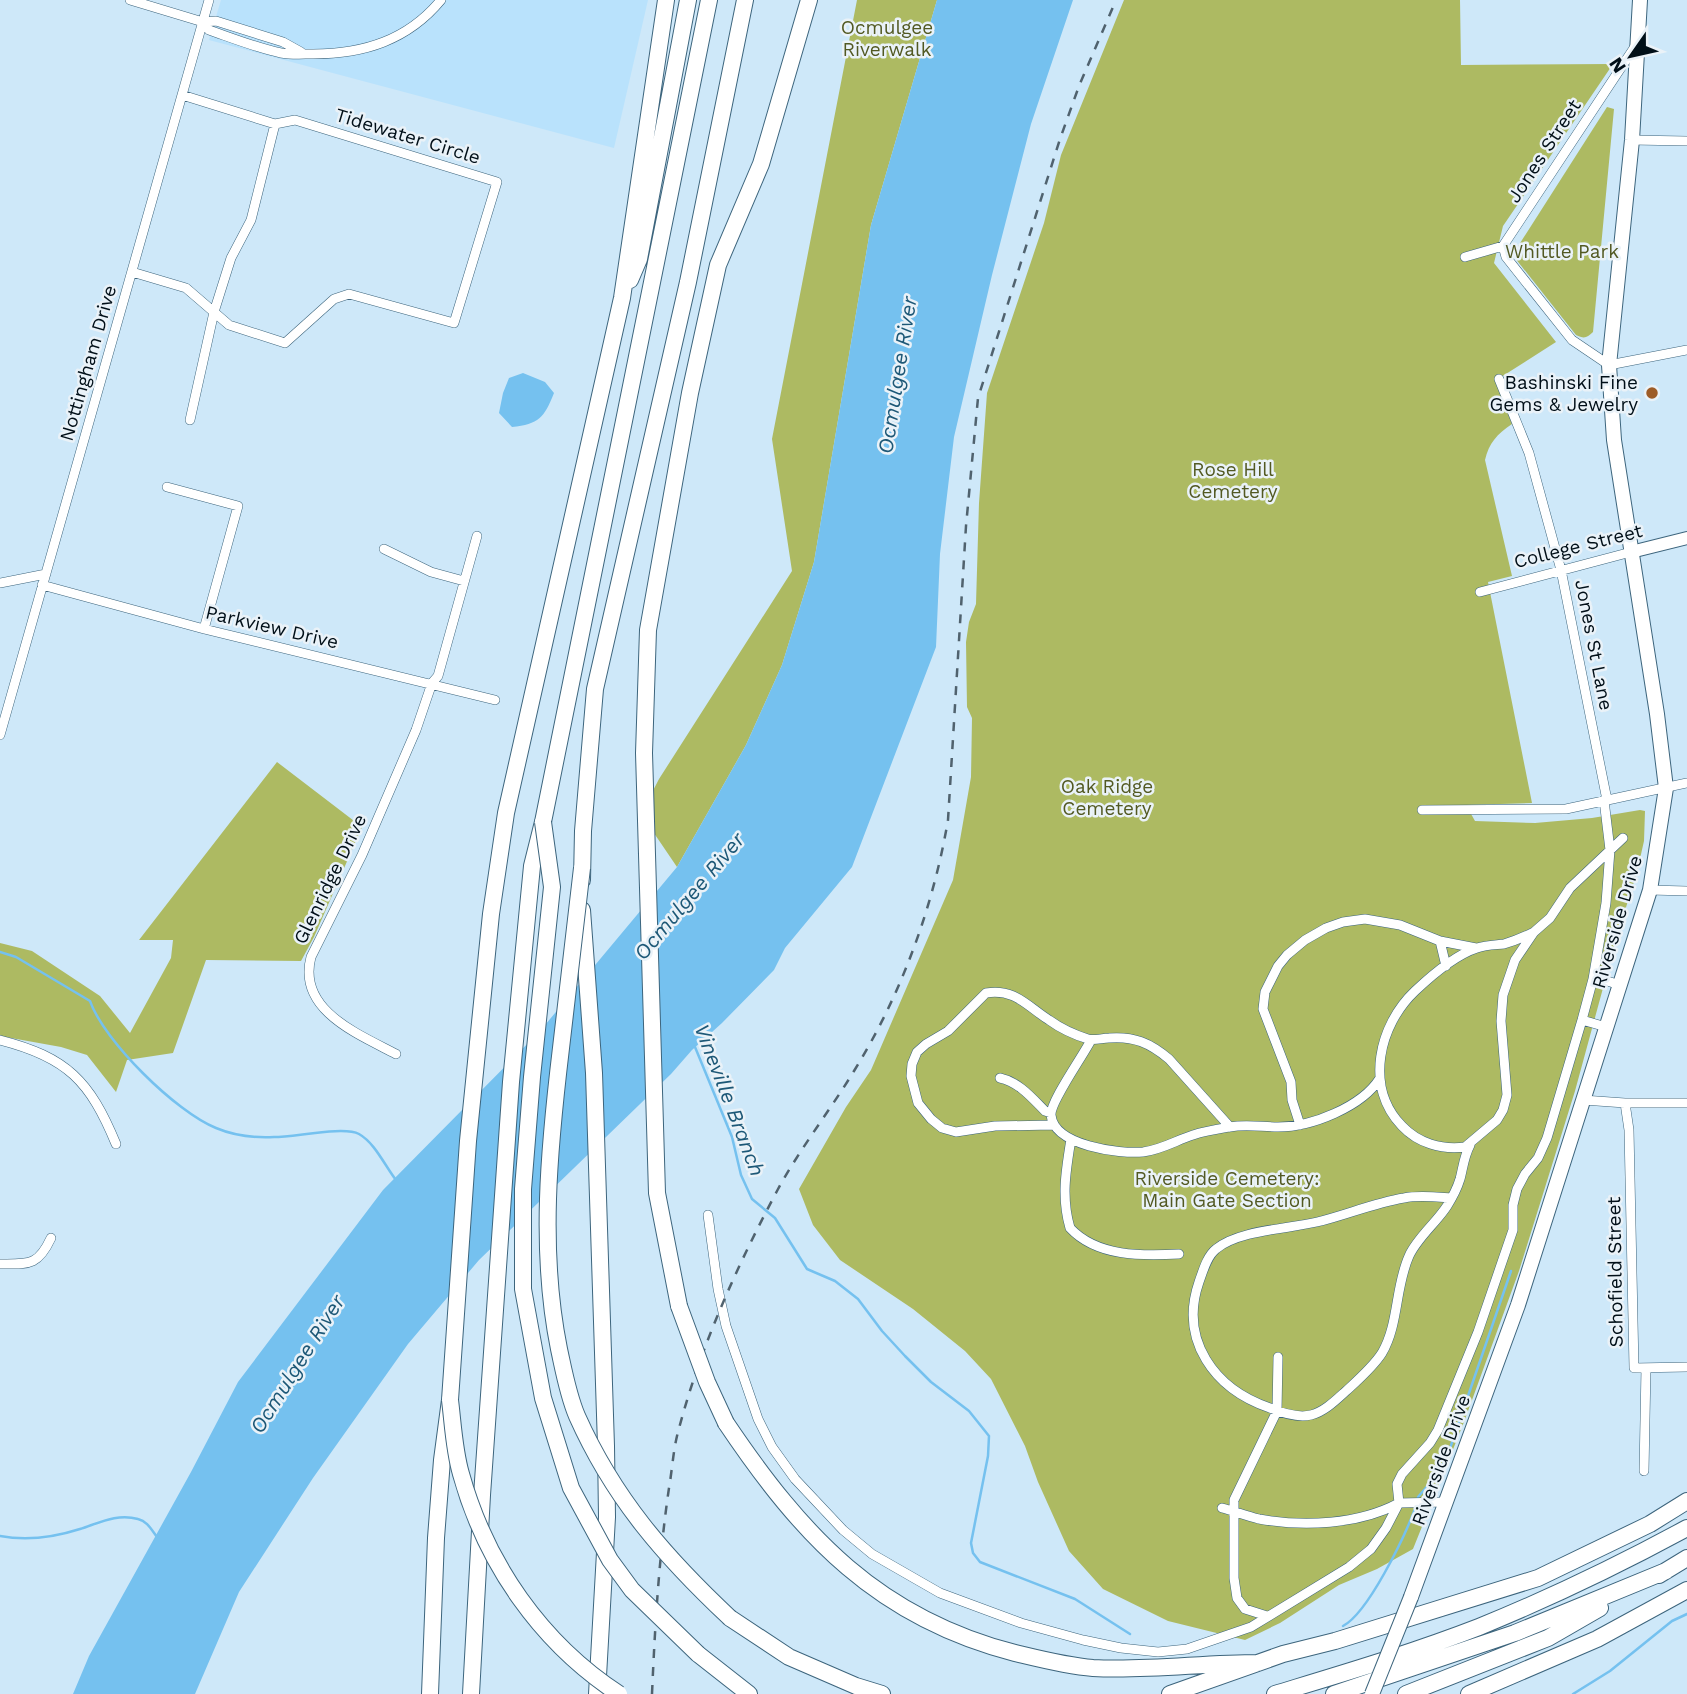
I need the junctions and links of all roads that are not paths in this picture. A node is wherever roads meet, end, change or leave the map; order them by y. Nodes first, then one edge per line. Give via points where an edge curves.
1 (130, 0) edge
2 (209, 0) edge
3 (441, 0) edge
4 (666, 0) edge
5 (688, 0) edge
6 (709, 0) edge
7 (745, 0) edge
8 (809, 0) edge
9 (1640, 0) edge
10 (203, 22) junction
11 (1639, 40) junction
12 (182, 96) junction
13 (275, 124) junction
14 (1632, 140) junction
15 (1687, 141) edge
16 (1503, 246) junction
17 (1465, 257) dead end
18 (132, 272) junction
19 (622, 298) junction
20 (214, 312) junction
21 (1687, 350) edge
22 (1609, 365) junction
23 (1499, 379) dead end
24 (190, 420) dead end
25 (167, 487) dead end
26 (477, 536) dead end
27 (1687, 538) edge
28 (384, 549) dead end
29 (1631, 552) junction
30 (1561, 570) junction
31 (46, 574) junction
32 (464, 582) junction
33 (0, 583) edge
34 (42, 584) junction
35 (1480, 592) dead end
36 (204, 629) junction
37 (432, 683) junction
38 (495, 700) dead end
39 (0, 735) edge
40 (1687, 783) edge
41 (1666, 788) junction
42 (1606, 800) junction
43 (1422, 810) dead end
44 (543, 822) junction
45 (1623, 838) dead end
46 (1610, 850) junction
47 (582, 868) junction
48 (1650, 890) junction
49 (1687, 891) edge
50 (1534, 932) junction
51 (1440, 942) junction
52 (1504, 944) junction
53 (1476, 948) junction
54 (1515, 960) junction
55 (1446, 966) junction
56 (1593, 979) junction
57 (1619, 985) junction
58 (1583, 1020) junction
59 (1606, 1027) junction
60 (0, 1040) edge
61 (1091, 1041) junction
62 (396, 1054) dead end
63 (1380, 1077) junction
64 (1000, 1078) dead end
65 (1364, 1097) junction
66 (1583, 1100) junction
67 (1385, 1103) junction
68 (1625, 1103) junction
69 (1687, 1103) edge
70 (1051, 1113) junction
71 (1053, 1125) junction
72 (1300, 1125) junction
73 (1230, 1126) junction
74 (1071, 1139) junction
75 (116, 1144) dead end
76 (1470, 1145) junction
77 (1451, 1198) junction
78 (708, 1215) dead end
79 (51, 1238) dead end
80 (1179, 1254) dead end
81 (0, 1264) edge
82 (1278, 1357) dead end
83 (1687, 1367) edge
84 (1646, 1368) junction
85 (450, 1400) junction
86 (1278, 1411) junction
87 (1644, 1471) dead end
88 (1687, 1501) edge
89 (1446, 1502) junction
90 (1399, 1503) junction
91 (1222, 1508) dead end
92 (1235, 1511) junction
93 (1687, 1528) edge
94 (1687, 1558) edge
95 (1666, 1571) junction
96 (1687, 1590) edge
97 (1267, 1616) junction
98 (1258, 1662) junction
99 (430, 1694) edge
100 (471, 1694) edge
101 (597, 1694) edge
102 (620, 1694) edge
103 (749, 1694) edge
104 (881, 1694) edge
105 (1170, 1694) edge
106 (1275, 1694) edge
107 (1334, 1694) edge
108 (1372, 1694) edge
109 (1406, 1694) edge
110 (1469, 1694) edge

1 - 10 street
2 - 10 street, Nottingham Drive
3 - 10 street via 423,20 362,50 304,54 284,41 216,21
4 - 19 highway
5 - 19 highway via 639,259
6 - 44 highway
7 - 47 highway via 688,282 595,689
8 - 98 highway, bridge via 761,164 718,265 648,630 644,752 657,1193 679,1306 726,1423 776,1494 815,1538 883,1596 949,1631 1039,1659 1092,1668
9 - 11 main road, Riverside Drive
10 - 12 street, Nottingham Drive
11 - 14 main road, Riverside Drive
11 - 16 street, Jones Street
12 - 13 street, Tidewater Circle
12 - 18 street, Nottingham Drive
13 - 20 street via 251,220 231,258
13 - 20 street, Tidewater Circle via 295,120 497,182 454,323 349,294 334,299 285,343 229,326
14 - 15 street
14 - 22 main road, Riverside Drive
16 - 17 street
16 - 22 street via 1506,257 1572,340
18 - 20 street, Tidewater Circle via 186,288
18 - 31 street, Nottingham Drive
19 - 85 highway via 506,813 468,1141
20 - 24 street
21 - 22 street
22 - 29 main road, Riverside Drive via 1614,440
23 - 30 street, Jones St Lane via 1530,453
25 - 36 street via 238,506
26 - 32 street, Glenridge Drive
27 - 29 street, College Street
28 - 32 street
29 - 30 street, College Street
29 - 41 main road, Riverside Drive
30 - 35 street, College Street
30 - 42 street, Jones St Lane
31 - 33 street
31 - 34 street, Nottingham Drive
32 - 37 street, Glenridge Drive via 438,676
34 - 36 street, Parkview Drive
34 - 39 street, Nottingham Drive
36 - 37 street, Parkview Drive
37 - 38 street, Parkview Drive
37 - 62 street, Glenridge Drive via 388,796 308,970 321,1006 357,1034
40 - 41 street
41 - 42 street
41 - 48 main road, Riverside Drive
42 - 43 street via 1566,809
42 - 46 street, Jones St Lane
44 - 100 highway via 532,866 517,1014
44 - 103 highway, bridge via 552,887 523,1189 523,1289 543,1398 571,1488 610,1560 632,1590 698,1654
45 - 46 street
46 - 50 street via 1570,888 1550,918
46 - 56 street, Jones St Lane
47 - 101 highway, bridge via 607,1517
47 - 104 highway, bridge via 548,1203 549,1280 556,1335 577,1415 621,1497 667,1556 730,1618 789,1657
48 - 49 street
48 - 57 main road, Riverside Drive
50 - 52 street
50 - 54 street
51 - 53 street
51 - 55 street
51 - 72 street via 1385,922 1343,922 1305,940 1278,966 1265,992 1264,1009
52 - 53 street
52 - 54 street
53 - 55 street
54 - 76 street via 1503,995 1501,1021 1507,1094 1497,1121
55 - 63 street via 1398,1010 1383,1048
56 - 57 street
56 - 58 street, Jones St Lane
57 - 59 main road, Riverside Drive
58 - 59 street
58 - 90 street, Jones St Lane via 1543,1149 1517,1189 1513,1230 1478,1332 1438,1430 1396,1483
59 - 66 main road, Riverside Drive
60 - 75 street via 54,1059 79,1078 103,1113
61 - 70 street
61 - 71 street via 1047,1020 1031,1004 992,992 917,1052 912,1064 913,1091 924,1112 942,1128 956,1132
61 - 73 street via 1128,1038 1157,1049
63 - 65 street
63 - 67 street
64 - 70 street via 1019,1086
65 - 67 street
65 - 72 street
66 - 68 street
66 - 89 main road, Riverside Drive via 1518,1305
67 - 76 street via 1412,1136 1436,1146
68 - 69 street
68 - 84 street, Schofield Street via 1634,1368
70 - 71 street
71 - 74 street
72 - 73 street
73 - 74 street via 1144,1152 1112,1151
74 - 80 street via 1064,1181 1070,1228 1093,1245 1113,1251
76 - 77 street
77 - 86 street via 1409,1254 1390,1335 1376,1361 1321,1411 1304,1416
77 - 86 street via 1406,1197 1382,1202 1238,1238 1214,1250 1193,1303 1196,1338 1230,1389
78 - 97 street, Jones St Lane via 726,1326 764,1433 783,1464 818,1504 872,1554 962,1603 1121,1648 1186,1649 1251,1627
79 - 81 street via 44,1253 28,1264
82 - 86 street
83 - 84 street
84 - 87 street, Schofield Street
85 - 99 highway, bridge via 436,1538
85 - 102 highway, bridge via 460,1472 507,1579 555,1643
86 - 92 street via 1234,1500
88 - 98 highway via 1538,1578
89 - 90 street
89 - 108 main road, Riverside Drive, bridge
90 - 92 street via 1327,1522 1283,1522
90 - 97 street, Jones St Lane via 1361,1559
91 - 92 street
92 - 97 street via 1237,1598 1245,1609
93 - 106 highway via 1608,1570 1479,1627
94 - 95 highway
95 - 107 highway via 1515,1633
95 - 109 highway via 1548,1638
96 - 110 highway via 1597,1639
98 - 105 highway

